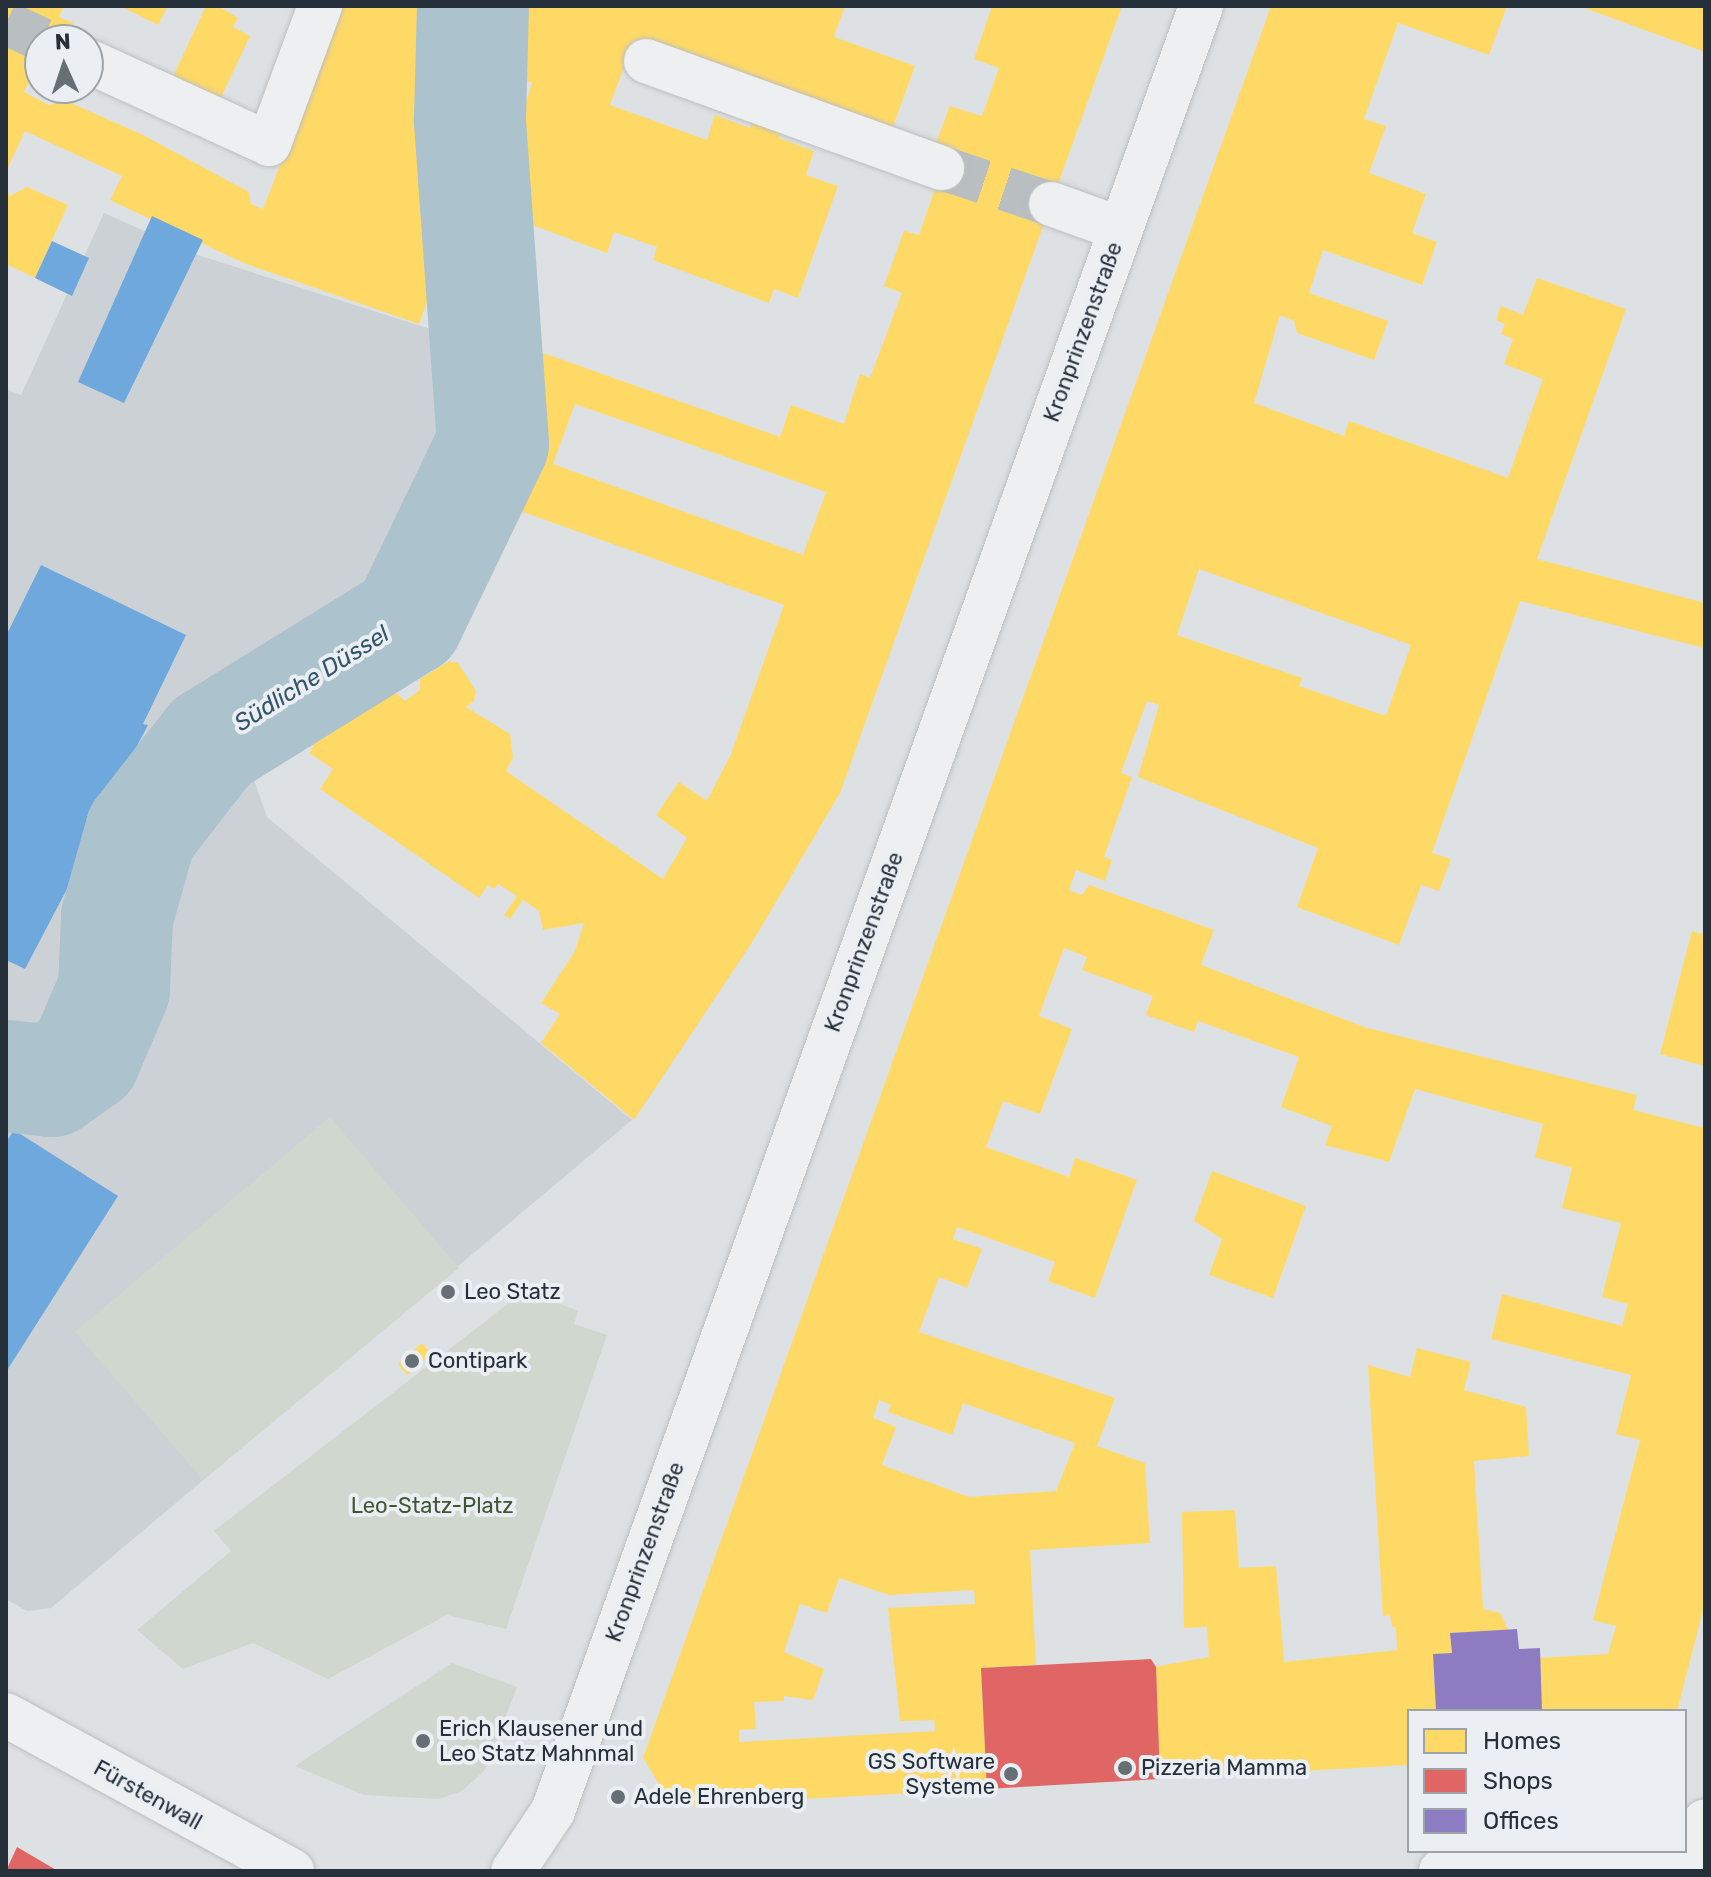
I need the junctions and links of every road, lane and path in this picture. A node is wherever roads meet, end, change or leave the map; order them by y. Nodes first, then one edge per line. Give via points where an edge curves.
1 (320, 6) edge
2 (1201, 6) edge
3 (646, 61) dead end
4 (104, 68) edge
5 (942, 168) tunnel mouth
6 (1051, 204) tunnel mouth
7 (1121, 229) junction
8 (6, 1715) edge
9 (1683, 1853) edge
10 (292, 1871) edge
11 (513, 1871) edge
12 (1441, 1871) edge

1 - 4 street via 269,144
2 - 7 street, Kronprinzenstraße
3 - 5 street
6 - 7 street
7 - 11 street, Kronprinzenstraße via 553,1811
8 - 10 street, Fürstenwall
9 - 12 street

